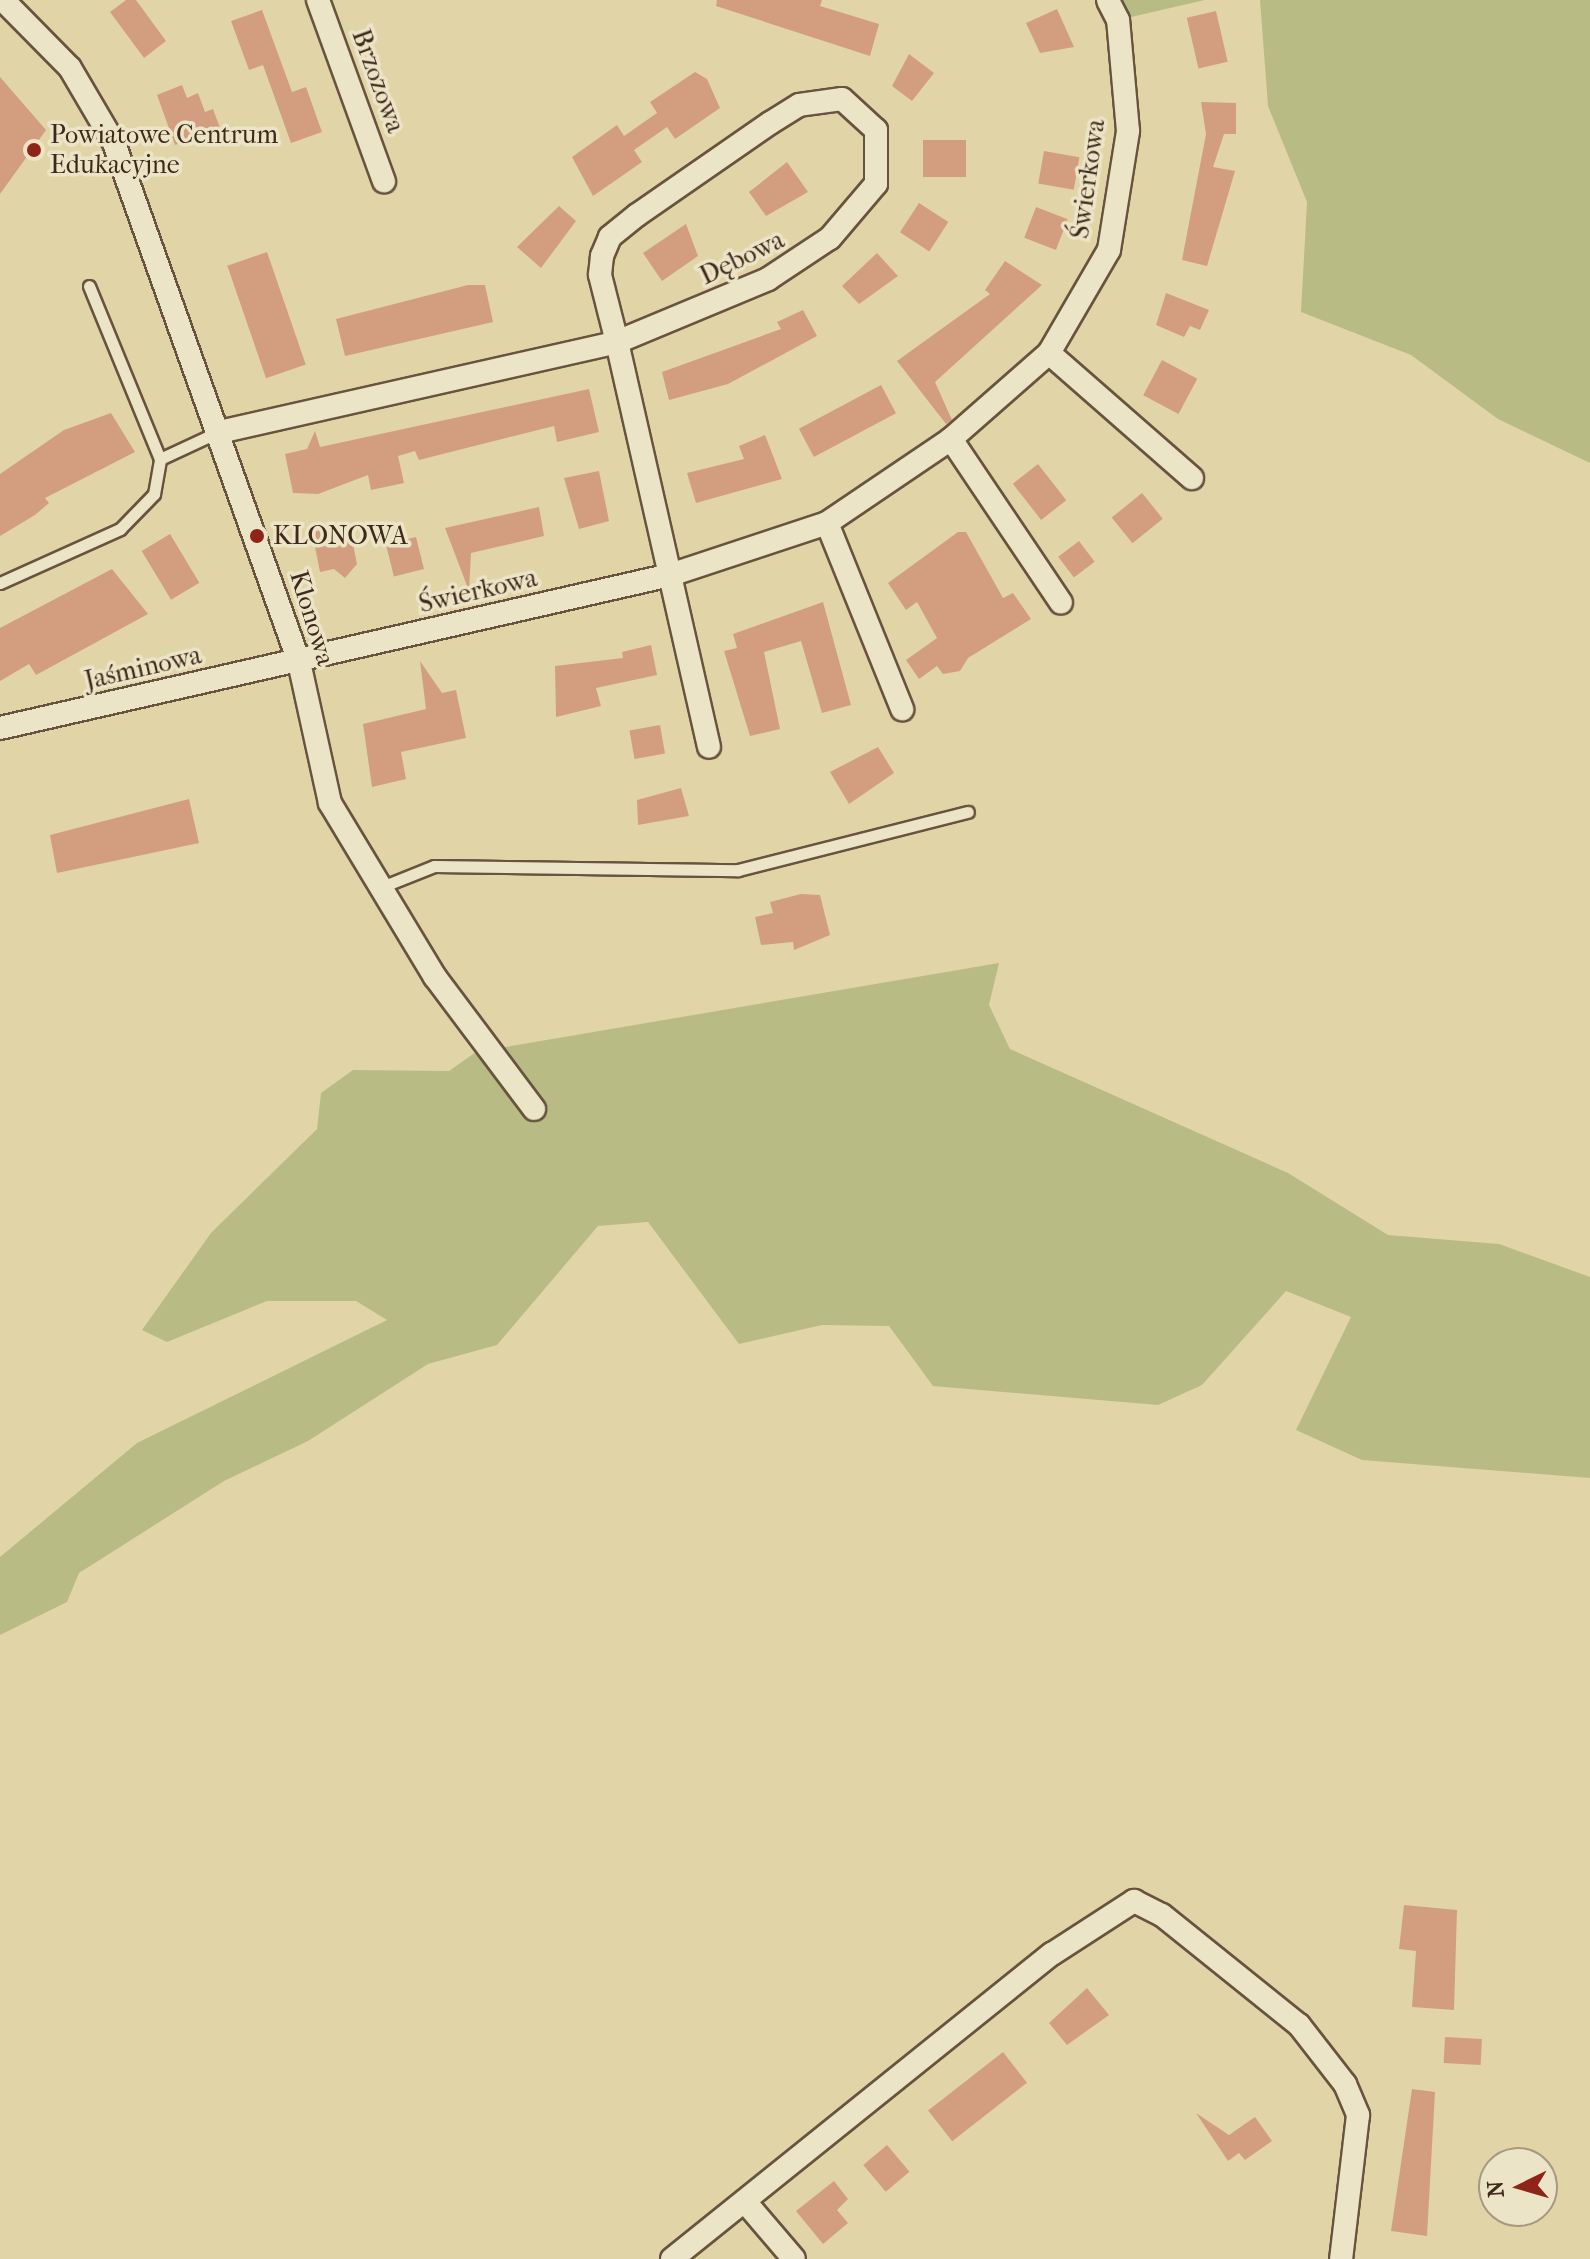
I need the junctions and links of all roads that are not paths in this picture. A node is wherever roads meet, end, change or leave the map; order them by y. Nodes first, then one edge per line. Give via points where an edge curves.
1 (3, 0) edge
2 (318, 0) edge
3 (1108, 0) edge
4 (384, 181) dead end
5 (89, 286) dead end
6 (617, 342) junction
7 (1049, 353) junction
8 (219, 432) junction
9 (951, 439) junction
10 (160, 459) junction
11 (1192, 478) dead end
12 (827, 523) junction
13 (670, 575) junction
14 (0, 583) edge
15 (1061, 603) dead end
16 (299, 662) junction
17 (902, 709) dead end
18 (0, 728) edge
19 (709, 747) dead end
20 (968, 812) dead end
21 (378, 889) junction
22 (534, 1109) dead end
23 (747, 2204) junction
24 (672, 2259) edge
25 (794, 2259) edge
26 (1341, 2259) edge

1 - 8 street, Klonowa via 44,37 95,105
2 - 4 street, Brzozowa
3 - 7 street, Świerkowa via 1118,20 1128,131 1109,250
5 - 10 lane
6 - 6 street, Dębowa via 768,279 830,238 876,184 876,130 842,99 799,105 610,237 600,275
6 - 8 street, Dębowa
6 - 13 street
7 - 9 street, Świerkowa
7 - 11 street
8 - 10 lane
8 - 16 street, Klonowa
9 - 12 street, Świerkowa
9 - 15 street
10 - 14 lane via 154,494 120,529
12 - 13 street, Świerkowa
12 - 17 street
13 - 16 street, Świerkowa
13 - 19 street
16 - 18 street, Jaśminowa
16 - 21 street, Klonowa via 330,803
20 - 21 lane via 738,870 434,866
21 - 22 street, Klonowa
23 - 24 street
23 - 25 street
23 - 26 street via 1052,1954 1134,1901 1162,1915 1299,2025 1345,2084 1358,2115

